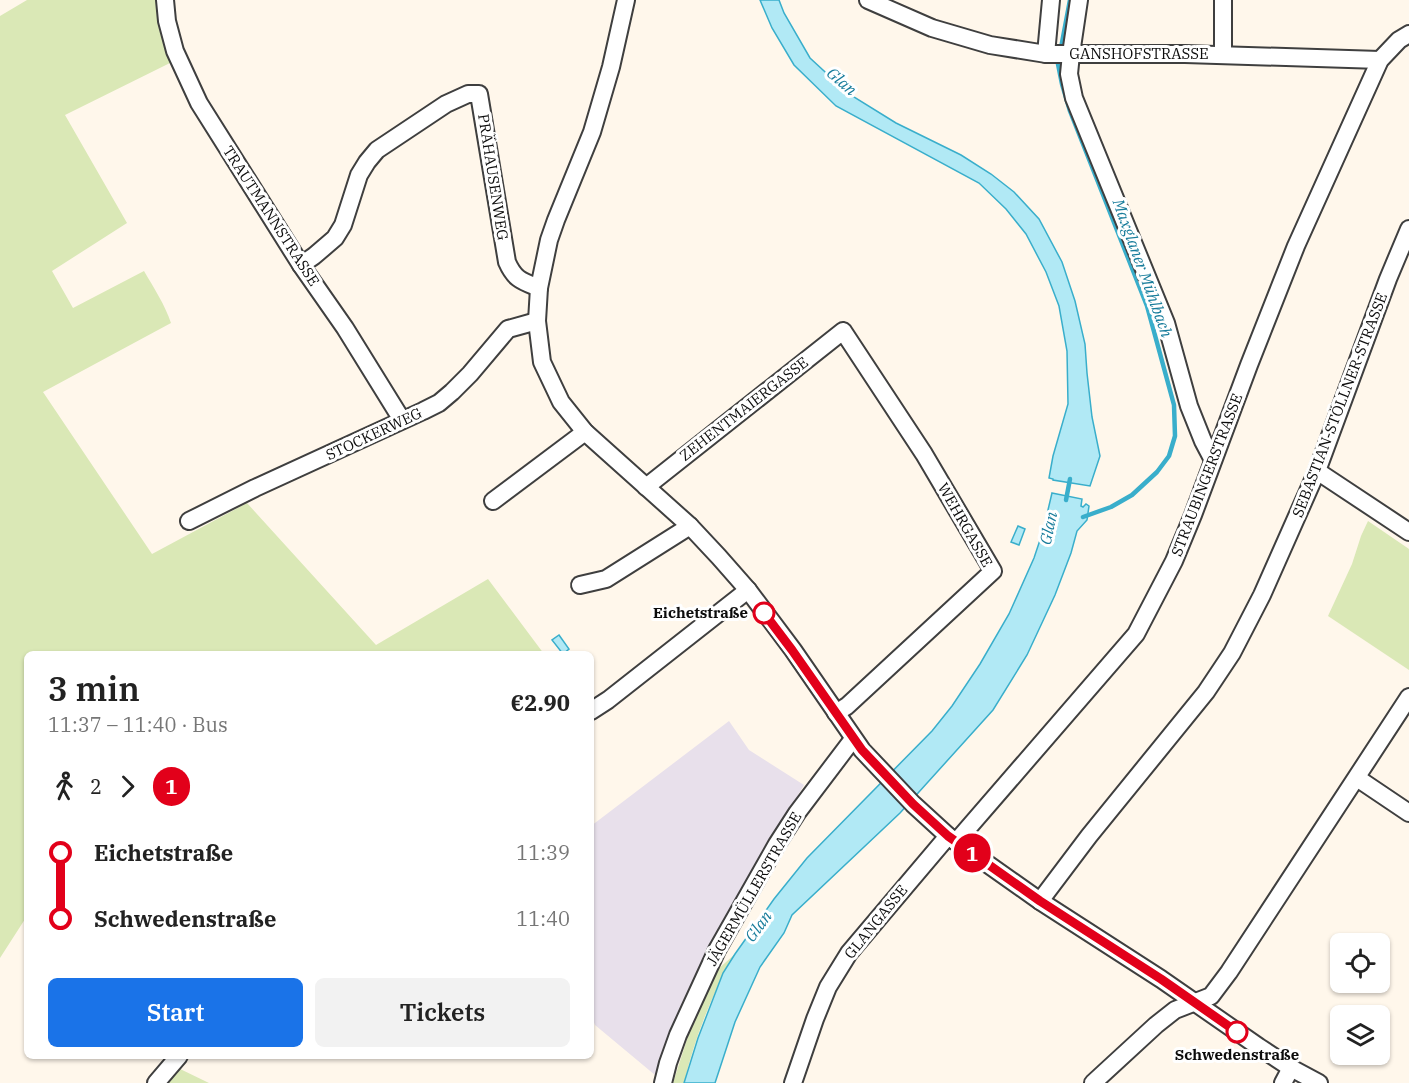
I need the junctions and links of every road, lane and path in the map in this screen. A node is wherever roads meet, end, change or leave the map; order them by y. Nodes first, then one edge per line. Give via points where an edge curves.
1 (165, 0) edge
2 (626, 0) edge
3 (868, 0) edge
4 (1052, 0) edge
5 (1079, 0) edge
6 (1223, 0) edge
7 (891, 5) edge
8 (1409, 34) edge
9 (1059, 54) junction
10 (1223, 55) junction
11 (1380, 60) junction
12 (1409, 229) edge
13 (301, 265) junction
14 (539, 288) junction
15 (537, 321) junction
16 (843, 331) joint
17 (402, 420) junction
18 (585, 432) junction
19 (1213, 460) junction
20 (1317, 471) junction
21 (646, 487) junction
22 (493, 501) dead end
23 (189, 521) dead end
24 (690, 526) junction
25 (1409, 532) edge
26 (580, 585) dead end
27 (748, 590) junction
28 (1409, 697) edge
29 (594, 709) edge
30 (836, 713) junction
31 (853, 739) junction
32 (1357, 778) junction
33 (1409, 813) edge
34 (952, 839) junction
35 (1040, 901) junction
36 (1195, 1003) junction
37 (176, 1059) edge
38 (1287, 1076) edge
39 (156, 1083) edge
40 (663, 1083) edge
41 (793, 1083) edge
42 (1092, 1083) edge
43 (1319, 1083) edge

1 - 13 street, TRAUTMANNSTRASSE via 175,51 199,103
2 - 14 street via 592,132 549,240
3 - 7 street, GANSHOFSTRASSE
4 - 9 street
5 - 9 street
6 - 10 street
7 - 9 street, GANSHOFSTRASSE via 932,28 952,34 990,45
8 - 11 street
9 - 10 street, GANSHOFSTRASSE
9 - 19 street via 1162,313 1189,406
10 - 11 street, GANSHOFSTRASSE
11 - 19 street, STRAUBINGERSTRASSE via 1296,246
12 - 20 street, SEBASTIAN-STÖLLNER-STRASSE
13 - 14 street, PRÄHAUSENWEG via 334,238 343,225 359,175 377,150 446,104 468,94 479,94 507,262 512,274
13 - 17 street, TRAUTMANNSTRASSE
14 - 15 street
15 - 17 street, STOCKERWEG via 508,329 452,392 439,403
15 - 18 street via 542,362 561,402
16 - 21 street, ZEHENTMAIERGASSE
16 - 30 street, WEHRGASSE via 924,454 993,571
17 - 23 street, STOCKERWEG
18 - 21 street
18 - 22 street
19 - 34 street, STRAUBINGERSTRASSE via 1174,561 1136,634
20 - 25 street
20 - 35 street, SEBASTIAN-STÖLLNER-STRASSE via 1232,653 1206,692
21 - 24 street
24 - 26 street via 606,579
24 - 27 street
27 - 29 street
27 - 30 street
28 - 32 street
30 - 31 street
31 - 34 street via 913,804
31 - 40 street, JÄGERMÜLLERSTRASSE via 777,844 717,950 678,1035
32 - 33 street
32 - 36 street via 1229,972 1211,996
34 - 35 street
34 - 41 street, GLANGASSE via 849,953 828,987
35 - 36 street
36 - 38 street
36 - 42 street via 1175,1010
37 - 39 street
38 - 43 street

